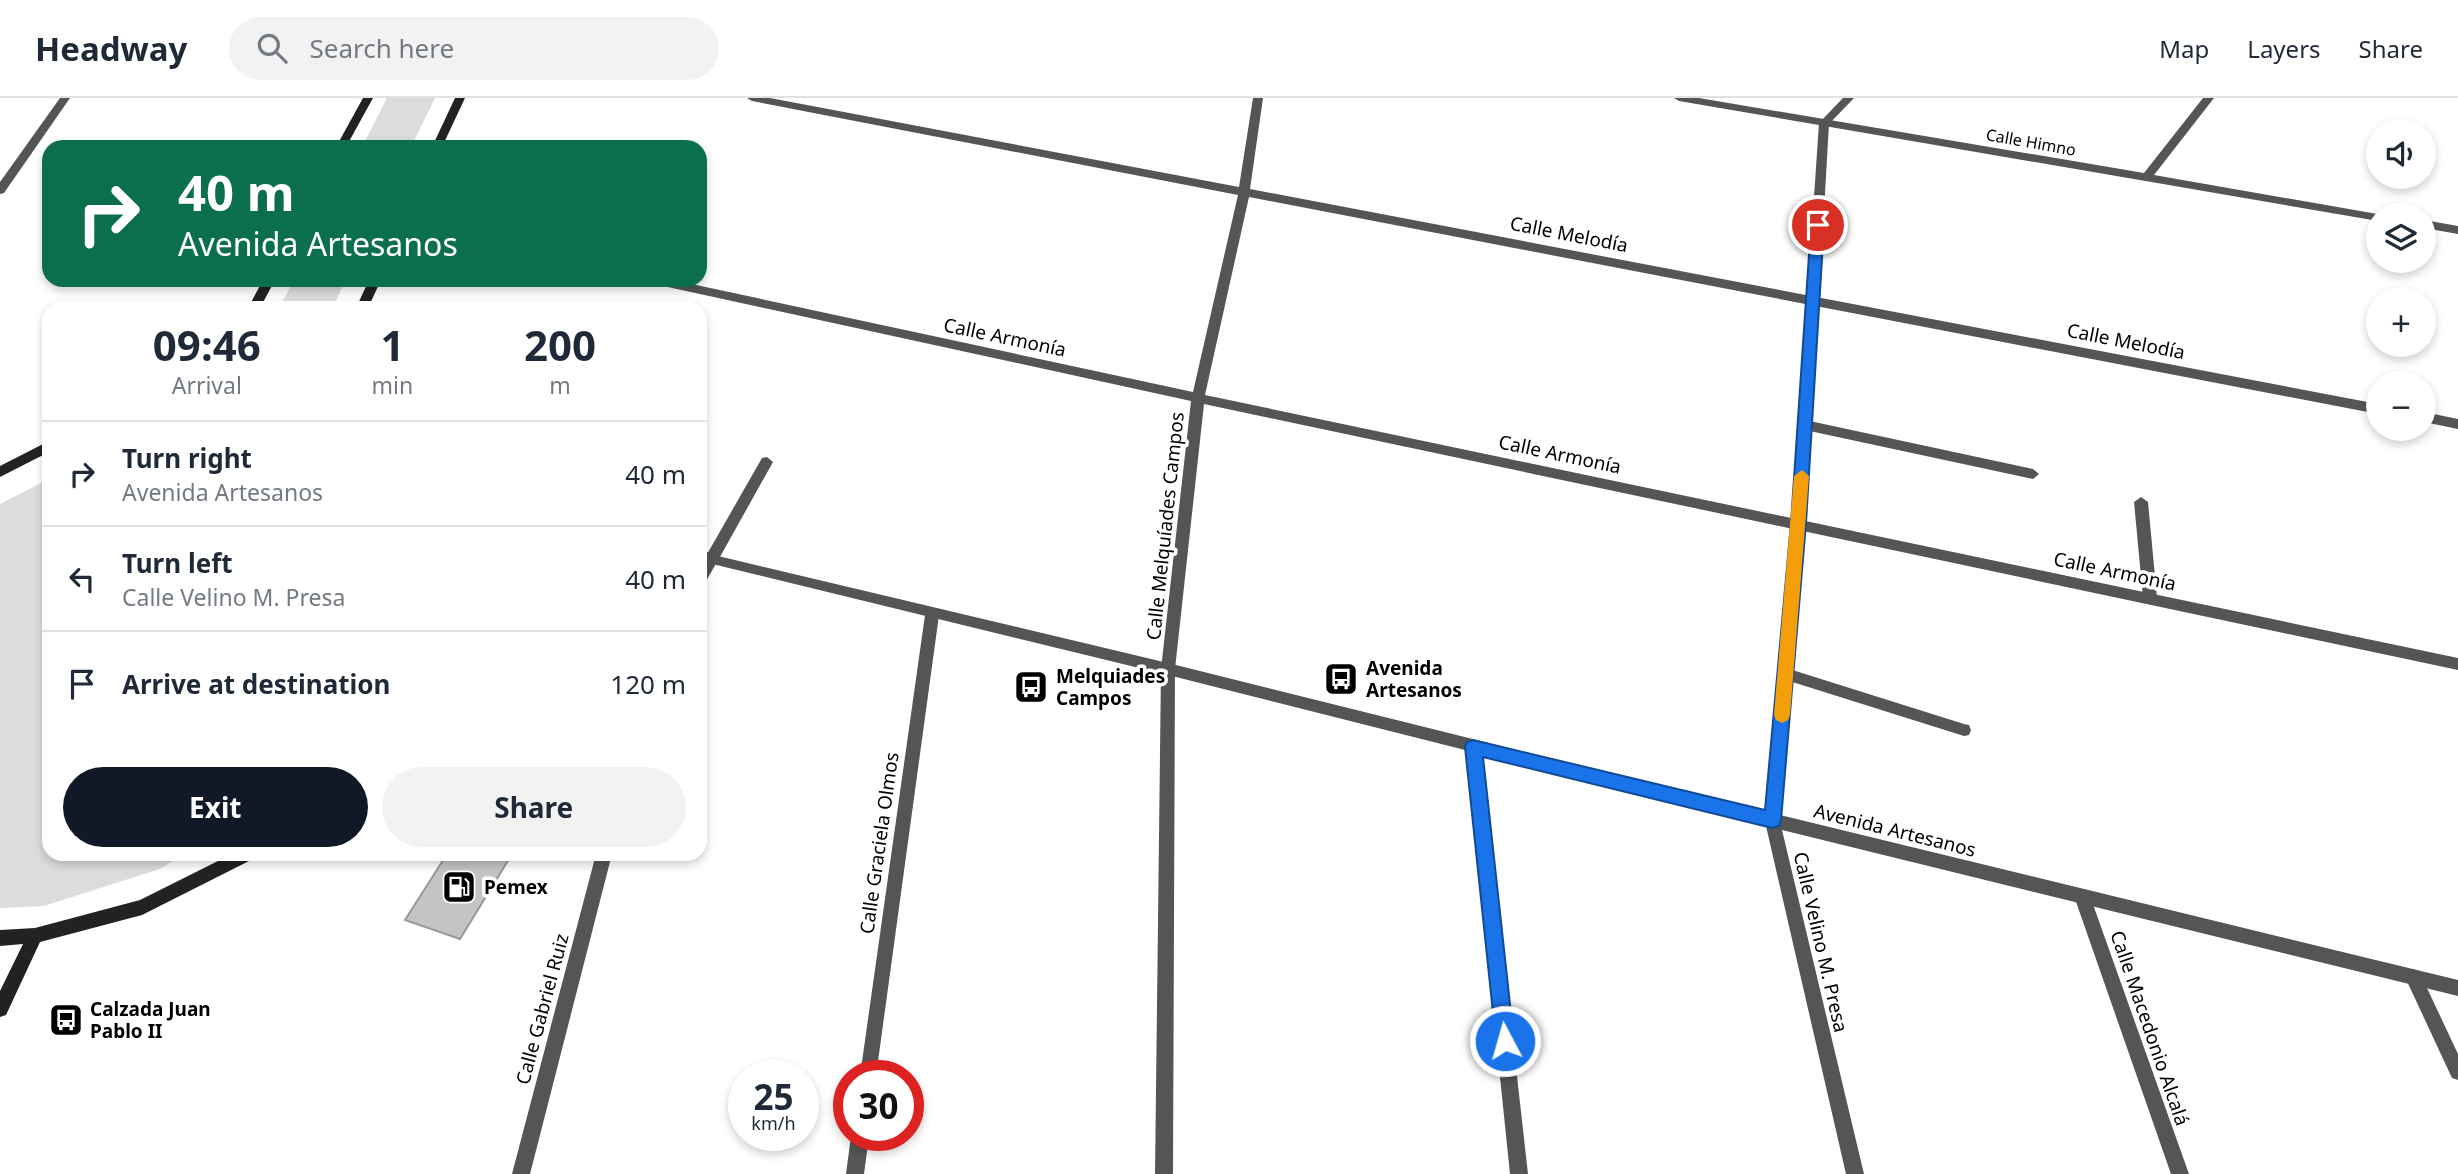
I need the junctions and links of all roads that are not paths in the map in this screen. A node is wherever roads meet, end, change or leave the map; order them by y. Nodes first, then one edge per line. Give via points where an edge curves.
1 (65, 98) edge
2 (368, 98) edge
3 (460, 98) edge
4 (752, 98) edge
5 (1258, 98) edge
6 (1679, 98) edge
7 (1849, 98) edge
8 (2209, 98) edge
9 (1824, 123) junction
10 (345, 140) edge
11 (440, 140) edge
12 (2147, 177) junction
13 (1, 186) edge
14 (1244, 191) junction
15 (2366, 215) edge
16 (2436, 226) edge
17 (2458, 230) edge
18 (686, 287) edge
19 (1813, 301) junction
20 (1198, 398) junction
21 (2366, 407) edge
22 (2436, 419) edge
23 (2458, 424) edge
24 (1805, 425) junction
25 (42, 450) edge
26 (767, 462) dead end
27 (0, 472) edge
28 (2033, 474) dead end
29 (2141, 502) dead end
30 (1798, 523) junction
31 (707, 553) edge
32 (707, 559) edge
33 (2150, 598) junction
34 (932, 615) junction
35 (2458, 664) edge
36 (1168, 669) junction
37 (1786, 674) junction
38 (1964, 730) dead end
39 (1473, 747) junction
40 (1772, 820) junction
41 (234, 861) edge
42 (602, 861) edge
43 (2081, 896) junction
44 (35, 936) junction
45 (0, 938) edge
46 (2413, 977) junction
47 (2458, 988) edge
48 (0, 1009) edge
49 (870, 1060) edge
50 (2458, 1072) edge
51 (858, 1151) edge
52 (521, 1174) edge
53 (855, 1174) edge
54 (1164, 1174) edge
55 (1520, 1174) edge
56 (1855, 1174) edge
57 (2179, 1174) edge

1 - 13 street
2 - 10 main road
3 - 11 main road
4 - 14 street, Calle Melodía
5 - 14 street, Calle Melquíades Campos
6 - 9 street, Calle Himno
7 - 9 street
8 - 12 street
9 - 12 street, Calle Himno
9 - 19 street, Calle Velino M. Presa
12 - 15 street, Calle Himno
14 - 19 street, Calle Melodía
14 - 20 street, Calle Melquíades Campos
16 - 17 street
18 - 20 street, Calle Armonía
19 - 21 street, Calle Melodía
19 - 24 street, Calle Velino M. Presa
20 - 30 street, Calle Armonía
20 - 36 street, Calle Melquíades Campos
22 - 23 street
24 - 28 street
24 - 30 street, Calle Velino M. Presa
25 - 27 main road
26 - 31 street
29 - 33 street
30 - 33 street, Calle Armonía
30 - 37 street, Calle Velino M. Presa
32 - 34 street, Avenida Artesanos
33 - 35 street, Calle Armonía
34 - 36 street, Avenida Artesanos
34 - 49 street, Calle Graciela Olmos
36 - 39 street, Avenida Artesanos
36 - 54 street, Calle Melquíades Campos
37 - 38 street
37 - 40 street, Calle Velino M. Presa
39 - 40 street, Avenida Artesanos
39 - 55 street
40 - 43 street, Avenida Artesanos
40 - 56 street, Calle Velino M. Presa
41 - 44 main road via 142,907
42 - 52 street, Calle Gabriel Ruiz
43 - 46 street, Avenida Artesanos
43 - 57 street, Calle Macedonio Alcalá
44 - 45 main road
44 - 48 main road
46 - 47 street, Avenida Artesanos
46 - 50 street
51 - 53 street

